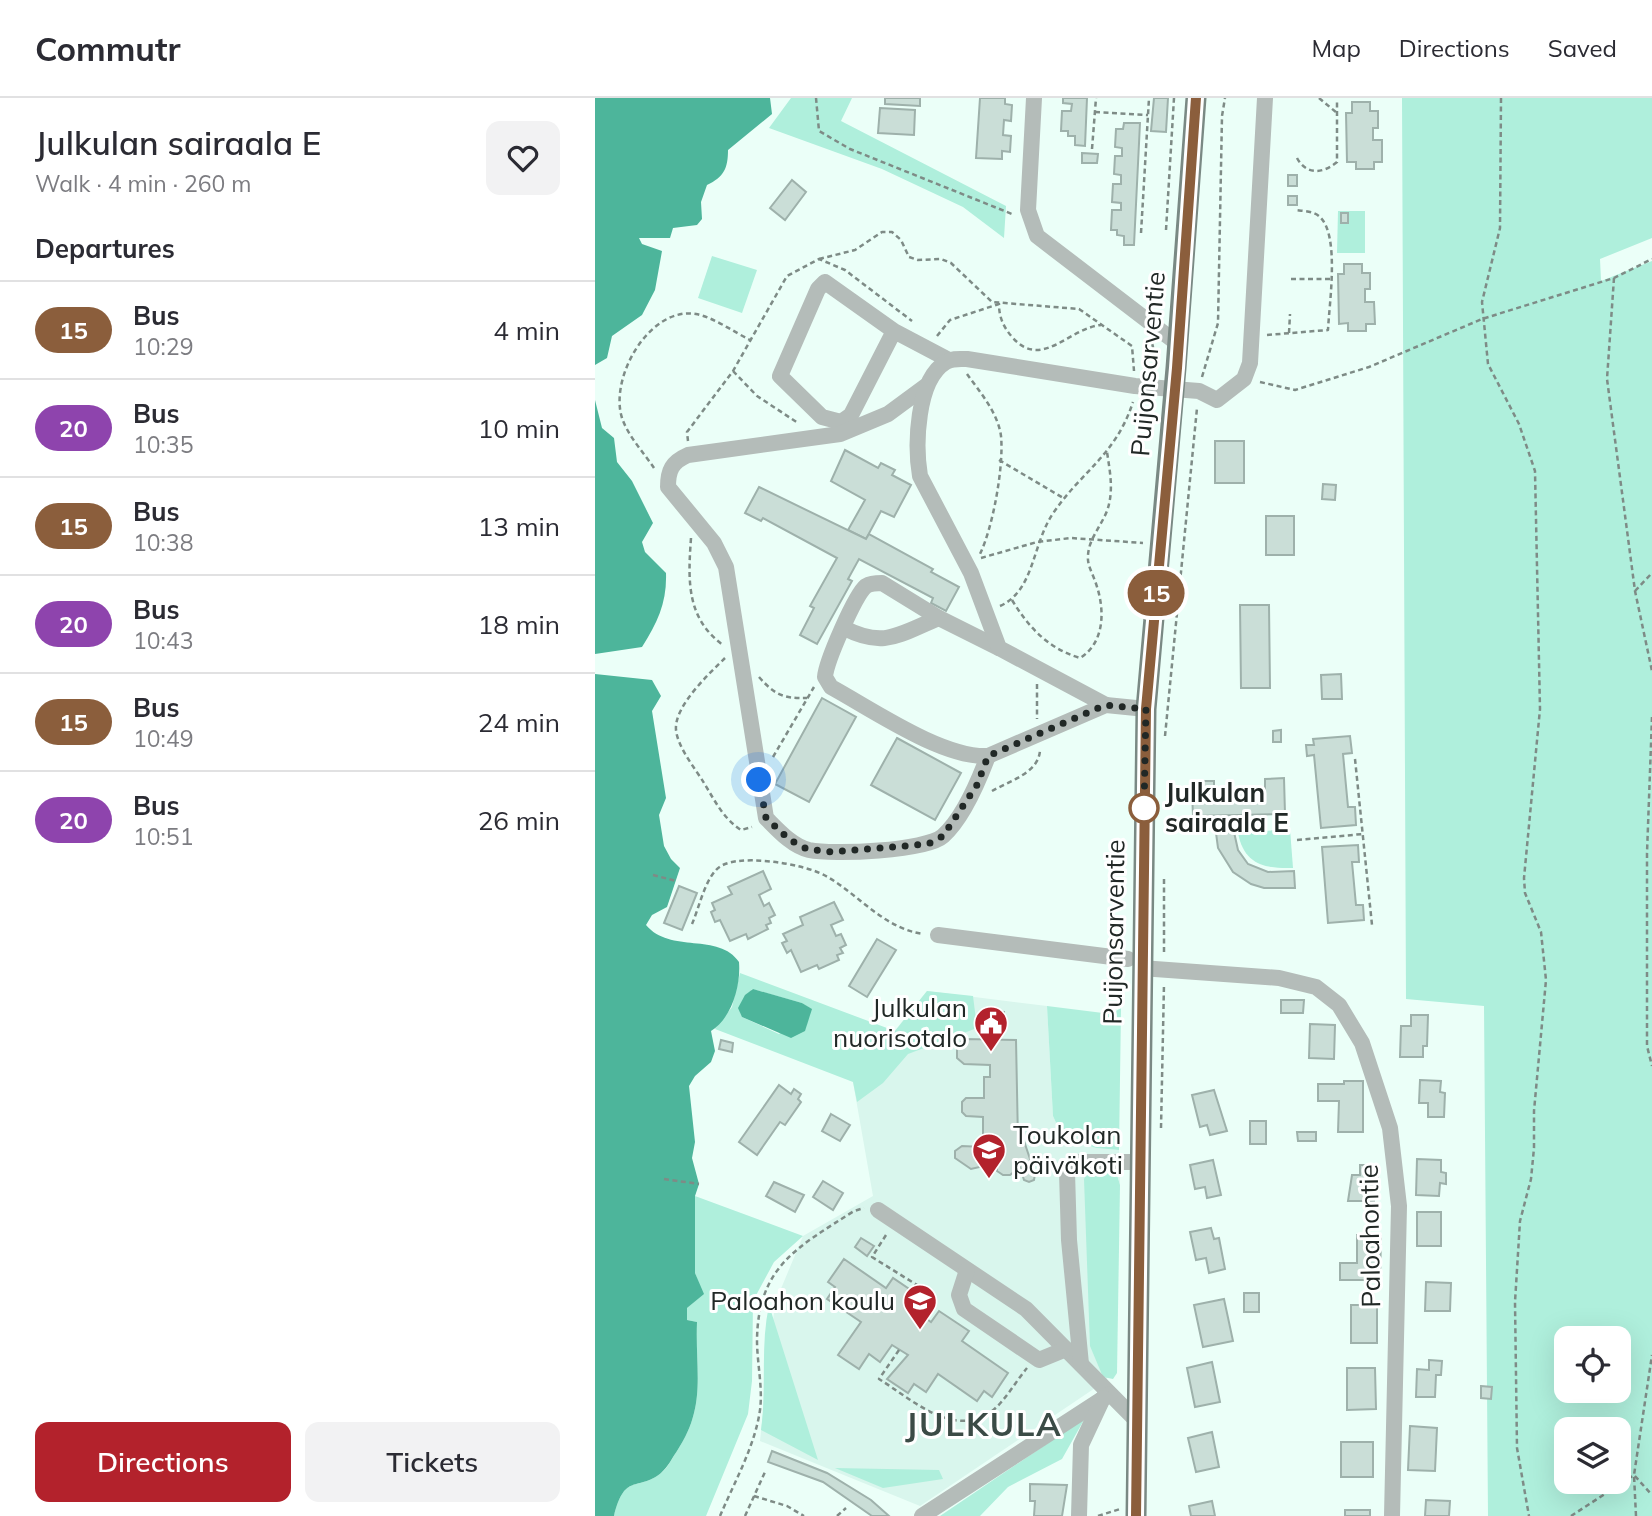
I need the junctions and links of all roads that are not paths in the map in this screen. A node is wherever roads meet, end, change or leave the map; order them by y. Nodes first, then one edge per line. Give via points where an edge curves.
1 (1034, 98) edge
2 (1196, 98) edge
3 (1265, 98) edge
4 (894, 331) junction
5 (1178, 344) junction
6 (949, 360) junction
7 (926, 386) junction
8 (1174, 388) junction
9 (939, 618) junction
10 (843, 628) junction
11 (999, 648) junction
12 (1105, 705) junction
13 (1146, 709) junction
14 (988, 756) junction
15 (938, 935) road end
16 (1135, 964) junction
17 (1140, 1163) junction
18 (878, 1210) road end
19 (967, 1269) junction
20 (1066, 1349) junction
21 (1081, 1364) junction
22 (1106, 1396) junction
23 (1138, 1422) junction
24 (1129, 1512) edge
25 (922, 1516) edge
26 (1079, 1516) edge
27 (1392, 1516) edge

1 - 5 street via 1028,210 1037,236
2 - 5 main road, Puijonsarventie
3 - 8 street via 1254,336 1244,379 1217,400 1199,391
4 - 4 street via 825,282 779,376 822,417 841,422 851,415
4 - 6 street
5 - 8 main road, Puijonsarventie
6 - 7 street
6 - 8 street
7 - 11 street via 920,415 920,476 971,573
7 - 14 street via 888,414 840,434 688,455 671,468 668,487 700,523 726,567 766,818 790,840 807,849 831,852 928,844 943,836 977,785
8 - 13 main road, Puijonsarventie
9 - 10 street via 879,641
9 - 10 street via 875,583 864,588
9 - 11 street
10 - 14 street via 826,666 825,677 831,687 945,749
11 - 12 street
12 - 13 street
12 - 14 street
13 - 16 main road, Puijonsarventie
15 - 16 street, Paloahontie
16 - 17 main road, Puijonsarventie
16 - 27 street, Paloahontie via 1164,971 1279,978 1317,987 1339,1006 1362,1043 1390,1128 1399,1206
17 - 21 street via 1077,1162 1067,1172
17 - 23 main road, Puijonsarventie
18 - 19 street
19 - 20 street via 1026,1309
19 - 20 street via 959,1295 964,1309 1036,1357 1051,1357
20 - 21 street
21 - 22 street
22 - 23 street
22 - 25 street
22 - 26 street via 1081,1445
23 - 24 main road, Puijonsarventie

